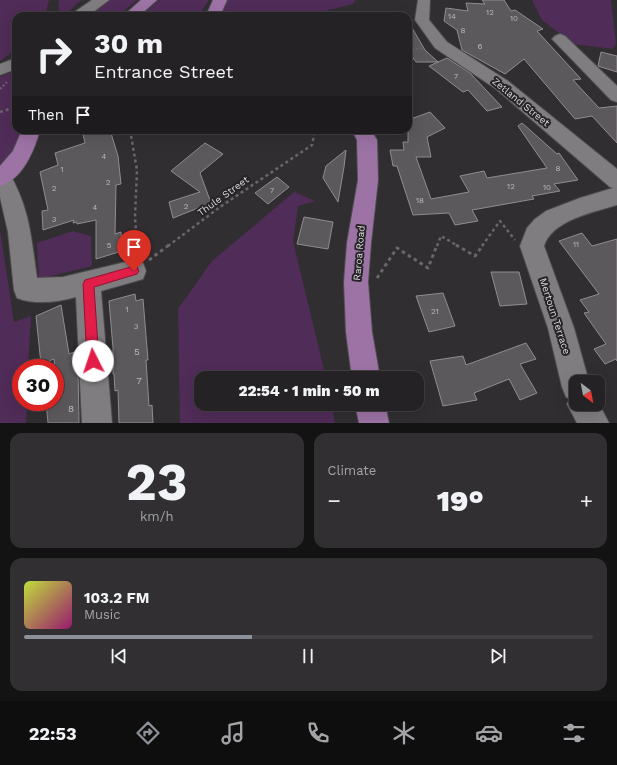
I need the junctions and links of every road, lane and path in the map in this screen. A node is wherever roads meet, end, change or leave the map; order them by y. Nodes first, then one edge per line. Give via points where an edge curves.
1 (102, 0) edge
2 (150, 0) edge
3 (220, 0) edge
4 (424, 1) dead end
5 (84, 12) edge
6 (135, 12) edge
7 (215, 12) edge
8 (560, 39) dead end
9 (12, 65) edge
10 (0, 70) edge
11 (617, 96) edge
12 (12, 108) edge
13 (0, 112) edge
14 (30, 134) edge
15 (131, 134) edge
16 (314, 134) edge
17 (363, 134) edge
18 (1, 178) edge
19 (617, 181) edge
20 (617, 196) edge
21 (532, 246) junction
22 (134, 271) junction
23 (356, 282) junction
24 (88, 284) junction
25 (365, 371) edge
26 (573, 375) edge
27 (371, 411) edge
28 (586, 411) edge
29 (97, 423) edge
30 (374, 423) edge
31 (594, 423) edge

1 - 5 street
2 - 6 main road
3 - 7 main road
4 - 19 street, Zetland Street via 422,20 441,45 502,84
8 - 11 street
9 - 10 street
12 - 13 path
14 - 18 main road via 17,162
15 - 22 path via 137,170 135,217 138,256
16 - 22 path, Thule Street via 312,145 220,207
17 - 23 main road, Raroa Road via 367,140 368,180
18 - 24 street via 15,207 22,242 26,290 63,289
20 - 21 street via 555,217 536,234
21 - 23 path via 516,241 500,221 475,256 440,236 428,268 397,248 375,281
21 - 26 street, Mertoun Terrace via 561,328
22 - 24 street
23 - 25 main road, Raroa Road via 359,332
24 - 29 street
27 - 30 main road
28 - 31 street

